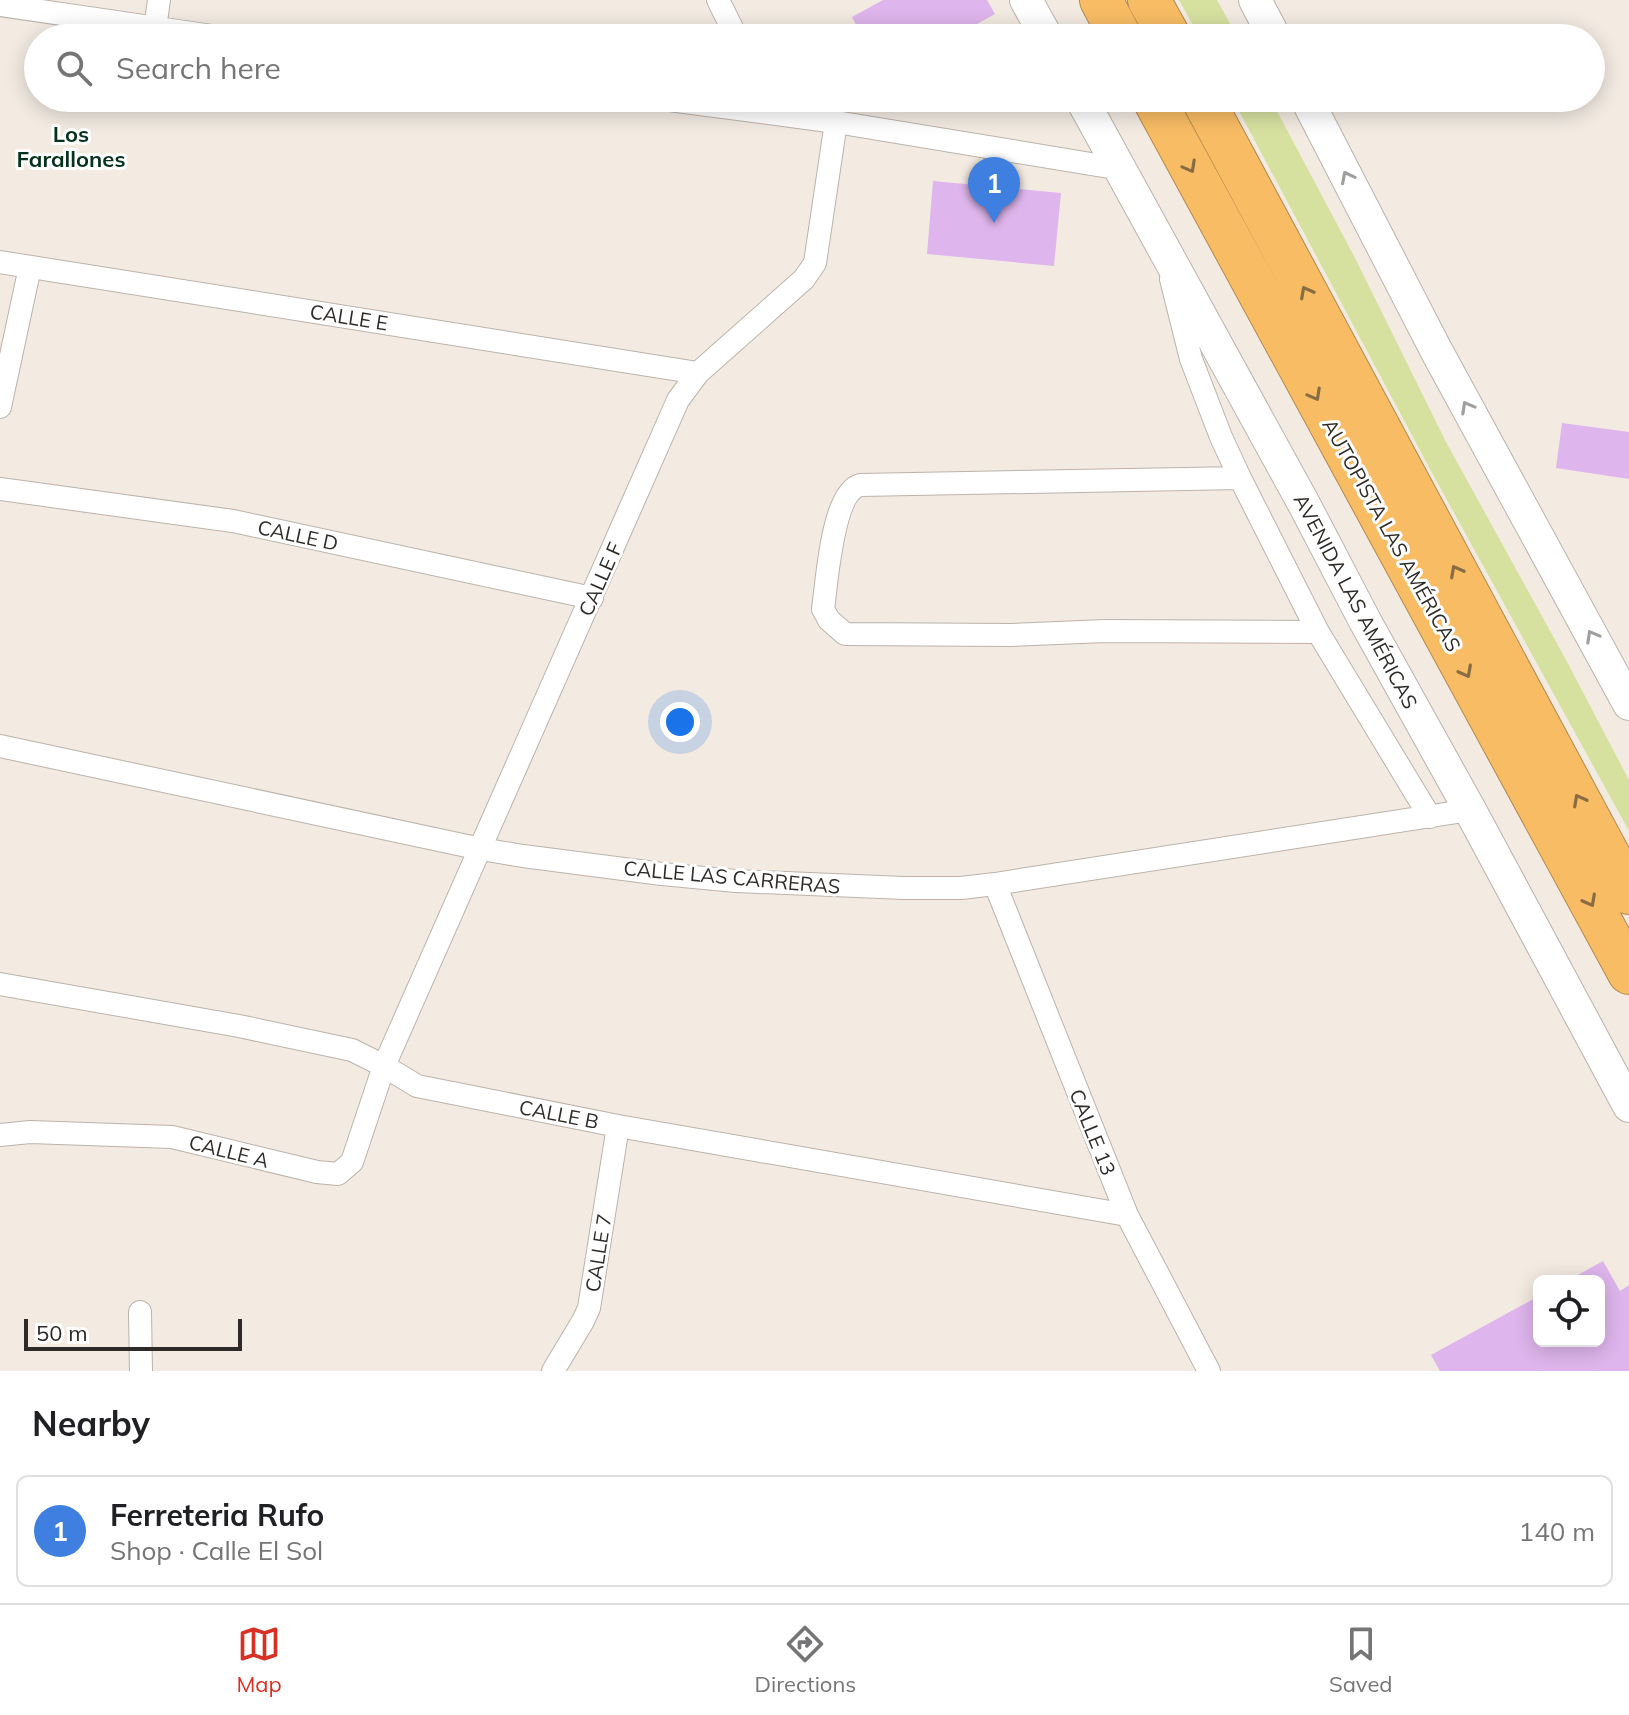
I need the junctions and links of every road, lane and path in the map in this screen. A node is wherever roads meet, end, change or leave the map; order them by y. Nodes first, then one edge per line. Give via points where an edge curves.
1 (159, 0) edge
2 (718, 0) edge
3 (1026, 0) edge
4 (1101, 0) edge
5 (1149, 0) edge
6 (1255, 0) edge
7 (0, 5) edge
8 (128, 24) edge
9 (156, 24) edge
10 (730, 24) edge
11 (1039, 24) edge
12 (1114, 24) edge
13 (1162, 24) edge
14 (1268, 24) edge
15 (795, 112) edge
16 (1089, 112) edge
17 (1161, 112) edge
18 (1210, 112) edge
19 (1313, 112) edge
20 (836, 122) junction
21 (1121, 169) junction
22 (1162, 243) junction
23 (0, 262) edge
24 (30, 267) junction
25 (698, 373) junction
26 (0, 407) edge
27 (1240, 478) junction
28 (0, 489) edge
29 (592, 598) junction
30 (1318, 632) junction
31 (1629, 704) edge
32 (0, 746) edge
33 (1470, 810) junction
34 (1430, 817) junction
35 (481, 849) junction
36 (995, 884) junction
37 (1629, 893) edge
38 (1629, 973) edge
39 (0, 984) edge
40 (384, 1066) junction
41 (1629, 1106) edge
42 (618, 1126) junction
43 (0, 1135) edge
44 (1127, 1215) junction
45 (140, 1312) dead end
46 (141, 1371) edge
47 (553, 1371) edge
48 (1209, 1371) edge

1 - 9 street
2 - 10 street
3 - 11 street
4 - 12 highway
5 - 13 highway
6 - 14 street
7 - 8 street
15 - 20 street
16 - 21 street, AVENIDA LAS AMÉRICAS
17 -> 38 highway, AUTOPISTA LAS AMÉRICAS
37 -> 18 highway, AUTOPISTA LAS AMÉRICAS
31 -> 19 street
20 - 21 street
20 - 25 street, CALLE F via 817,260 804,279
21 - 22 street, AVENIDA LAS AMÉRICAS
22 - 27 street via 1191,359
22 - 33 street, AVENIDA LAS AMÉRICAS
23 - 24 street, CALLE E
24 - 25 street, CALLE E
24 - 26 street
25 - 29 street, CALLE F via 678,400
27 - 30 street
27 - 30 street via 853,487 836,521 823,609 845,634
28 - 29 street, CALLE D via 233,521
29 - 35 street, CALLE F
30 - 34 street
32 - 35 street, CALLE LAS CARRERAS
33 - 34 street, CALLE LAS CARRERAS
33 - 41 street, AVENIDA LAS AMÉRICAS
34 - 36 street, CALLE LAS CARRERAS
35 - 36 street, CALLE LAS CARRERAS via 736,881 904,888
35 - 40 street, CALLE F
36 - 44 street, CALLE 13
39 - 40 street, CALLE B via 296,1037 352,1050
40 - 42 street, CALLE B via 417,1086
40 - 43 street, CALLE A via 352,1162 338,1174 172,1137
42 - 44 street, CALLE B
42 - 47 street, CALLE 7 via 589,1308
44 - 48 street, CALLE 13
45 - 46 street

